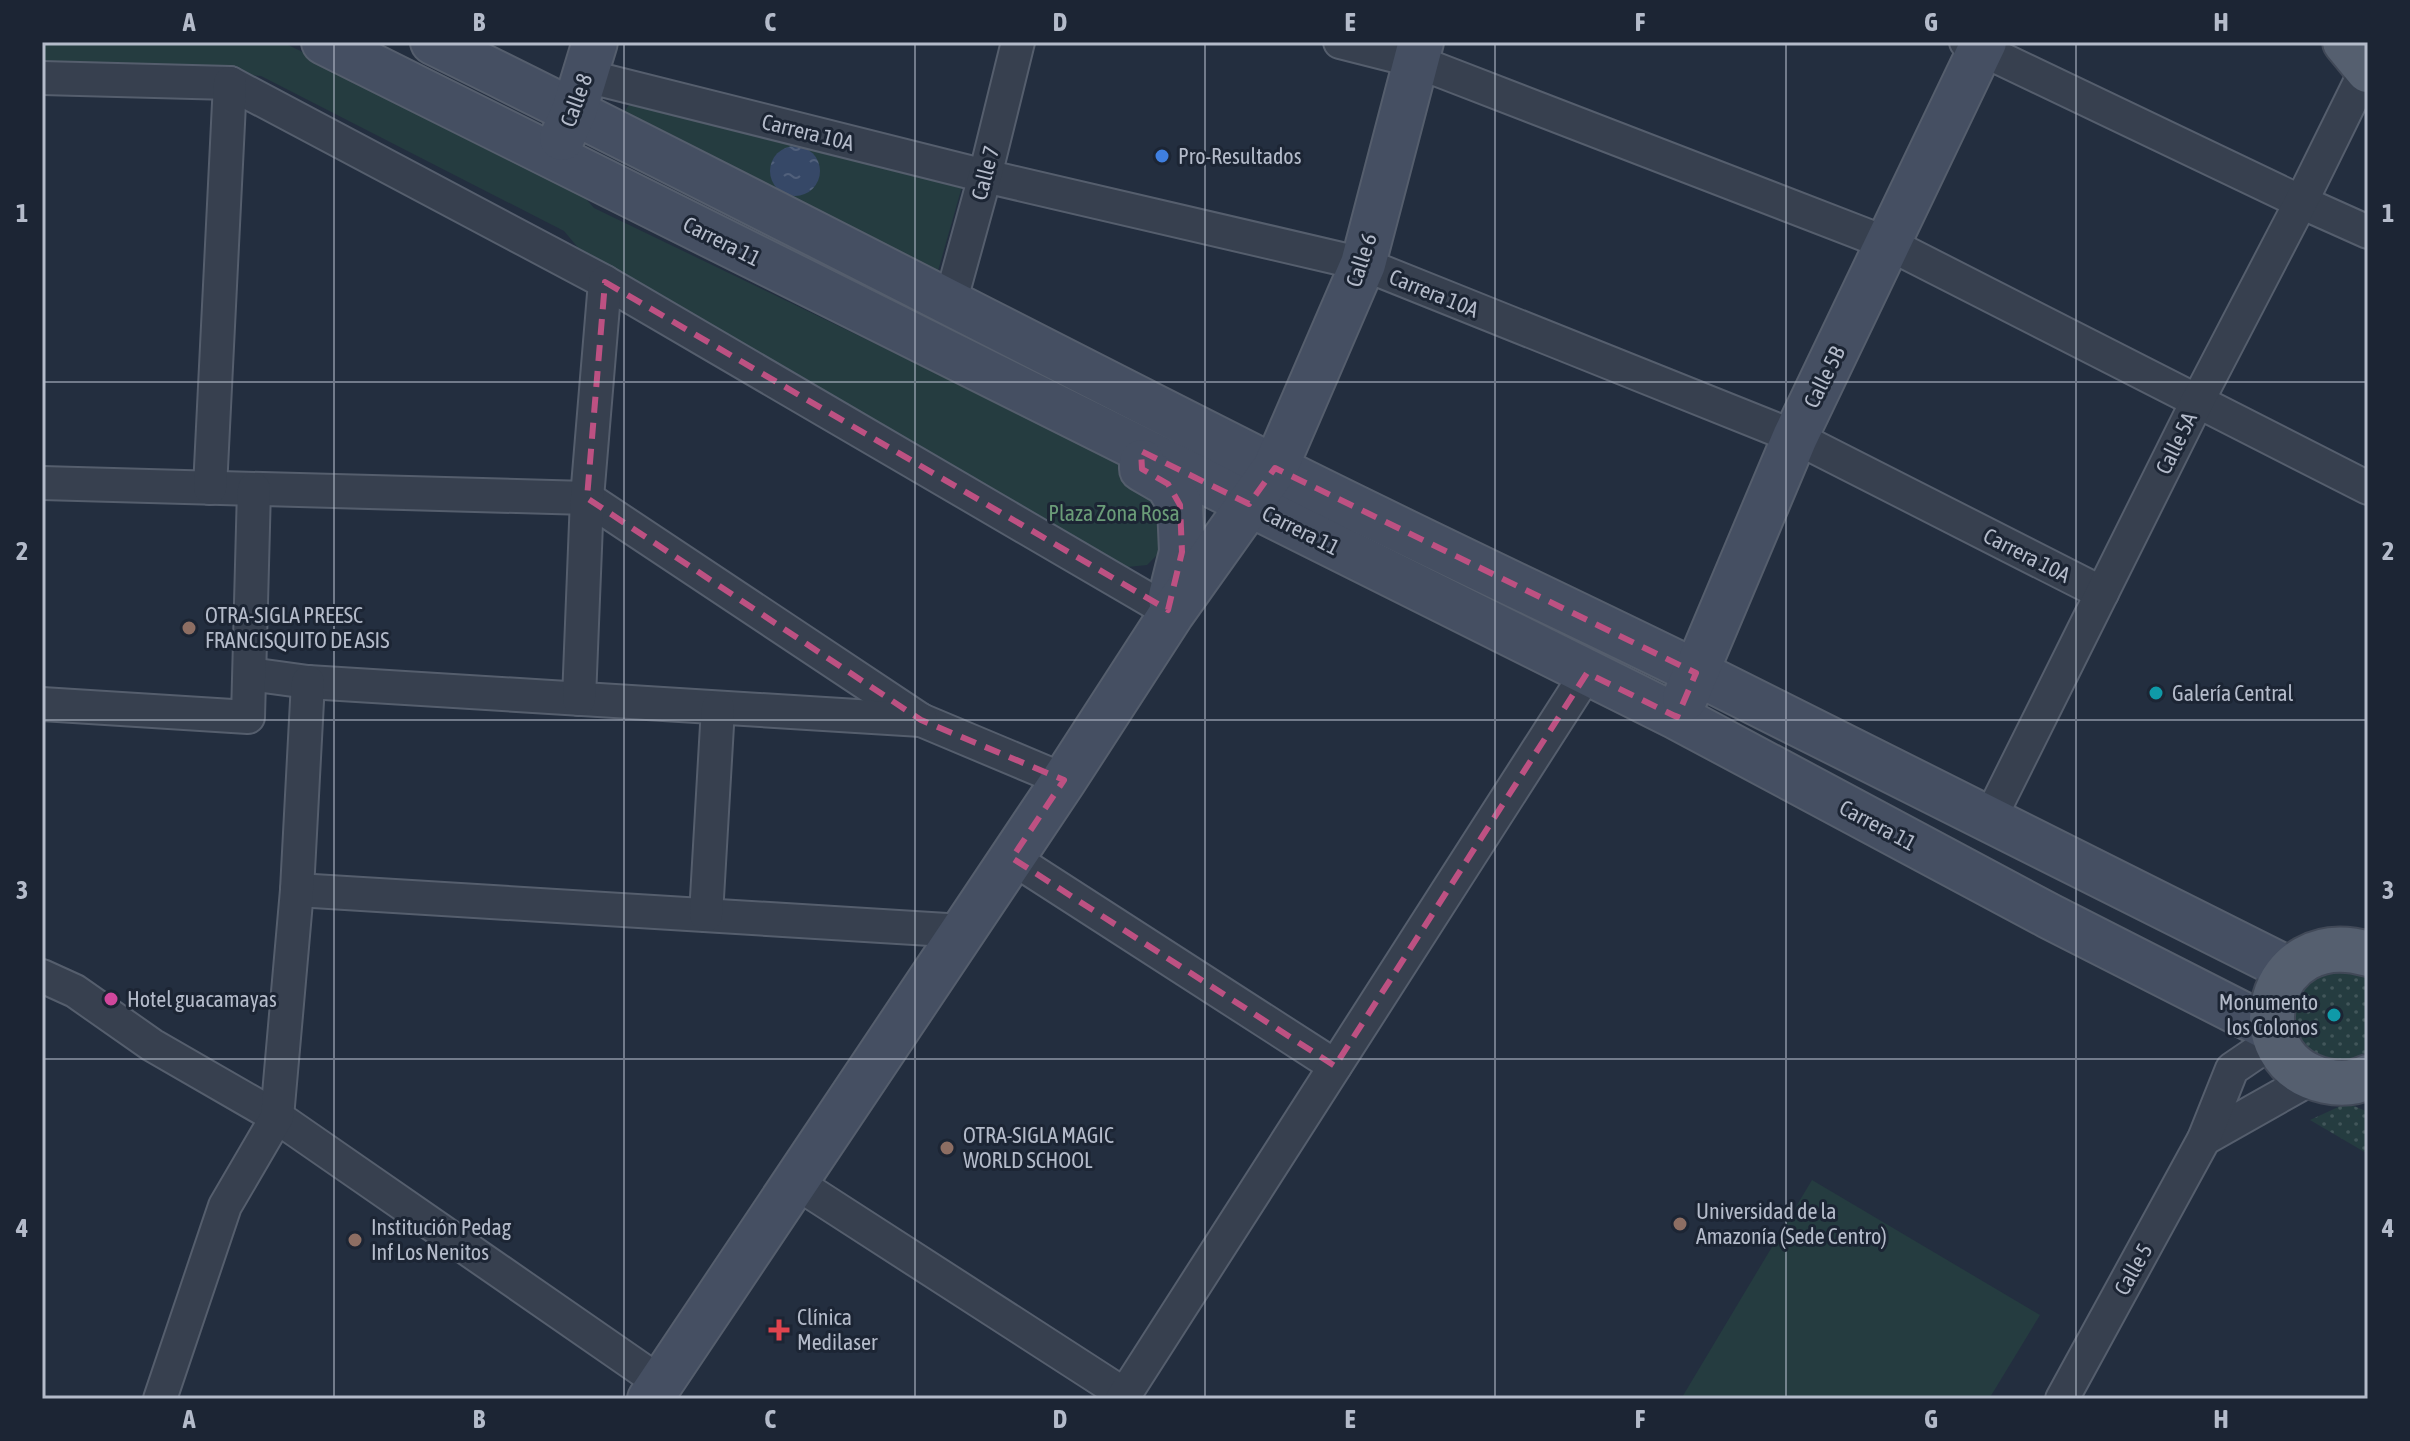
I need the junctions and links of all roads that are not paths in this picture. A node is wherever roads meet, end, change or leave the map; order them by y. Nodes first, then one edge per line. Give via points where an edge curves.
1 (324, 42) edge
2 (433, 42) edge
3 (1018, 42) edge
4 (1340, 42) edge
5 (2345, 42) edge
6 (1977, 44) edge
7 (1418, 51) edge
8 (2368, 69) edge
9 (585, 77) edge
10 (42, 78) edge
11 (230, 83) junction
12 (553, 156) junction
13 (985, 176) junction
14 (2301, 202) junction
15 (2368, 232) edge
16 (1889, 244) junction
17 (1363, 264) junction
18 (605, 282) junction
19 (950, 303) junction
20 (2198, 400) junction
21 (1795, 437) junction
22 (1141, 451) junction
23 (1275, 468) junction
24 (42, 483) edge
25 (210, 488) junction
26 (2368, 488) edge
27 (254, 489) junction
28 (587, 498) junction
29 (1249, 504) junction
30 (2102, 593) junction
31 (1172, 613) junction
32 (1587, 673) junction
33 (1696, 673) junction
34 (250, 674) junction
35 (308, 682) junction
36 (579, 699) junction
37 (42, 704) edge
38 (718, 708) junction
39 (1677, 717) junction
40 (921, 720) junction
41 (1064, 780) junction
42 (1989, 820) junction
43 (1012, 858) junction
44 (297, 890) junction
45 (706, 915) junction
46 (2368, 925) edge
47 (963, 931) junction
48 (2348, 952) edge
49 (2290, 970) junction
50 (42, 976) edge
51 (2274, 1034) junction
52 (1335, 1066) junction
53 (2368, 1077) edge
54 (2312, 1078) junction
55 (277, 1117) junction
56 (2204, 1139) junction
57 (795, 1182) junction
58 (656, 1391) edge
59 (2071, 1396) edge
60 (1123, 1397) edge
61 (160, 1399) edge

1 - 12 main road, Carrera 11
2 - 9 main road, Carrera 11
3 - 13 street, Calle 7
4 - 7 street
5 - 8 main road
6 - 14 street
6 - 16 main road, Calle 5B
7 - 16 street
7 - 17 main road, Calle 6
8 - 14 street, Calle 5A
9 - 12 main road, Calle 8
9 - 13 street, Carrera 10A
9 - 19 main road, Carrera 11
10 - 11 street
11 - 18 street
11 - 25 street
12 - 22 main road, Carrera 11
13 - 17 street, Carrera 10A
13 - 19 street, Calle 7
14 - 15 street
14 - 20 street, Calle 5A
16 - 20 street
16 - 21 main road, Calle 5B
17 - 21 street, Carrera 10A
17 - 23 main road, Calle 6
18 - 28 street
18 - 31 street
19 - 23 main road, Carrera 11
20 - 26 street
20 - 30 street, Calle 5A
21 - 30 street, Carrera 10A
21 - 33 main road, Calle 5B
22 - 29 main road, Carrera 11
22 - 31 main road via 1142,469 1168,484 1180,505 1182,552
23 - 29 main road, Calle 6
23 - 33 main road, Carrera 11
24 - 25 street
25 - 27 street
27 - 28 street
27 - 34 street
28 - 36 street
28 - 40 street
29 - 31 main road, Calle 6
29 - 32 main road, Carrera 11
30 - 42 street, Calle 5A
31 - 41 main road, Calle 6
32 - 39 main road, Carrera 11
32 - 52 street
33 - 39 main road, Calle 5B
33 - 42 main road, Carrera 11
34 - 35 street
34 - 37 street via 248,717
35 - 36 street
35 - 44 street
36 - 38 street
38 - 40 street
38 - 45 street
39 - 51 main road, Carrera 11
40 - 41 street
41 - 43 main road, Calle 6
42 - 49 main road, Carrera 11
43 - 47 main road, Calle 6
43 - 52 street
44 - 45 street
44 - 55 street
45 - 47 street
46 - 48 main road
47 - 57 main road, Calle 6
48 - 49 main road via 2308,956
49 - 51 main road via 2272,1008
50 - 55 street via 75,991 152,1045
51 - 54 main road via 2284,1055
51 - 56 street, Calle 5 via 2232,1069
52 - 60 street
53 - 54 main road via 2338,1084
54 - 56 street
55 - 58 street via 585,1328
55 - 61 street via 225,1206
56 - 59 street, Calle 5
57 - 58 main road, Calle 6
57 - 60 street

